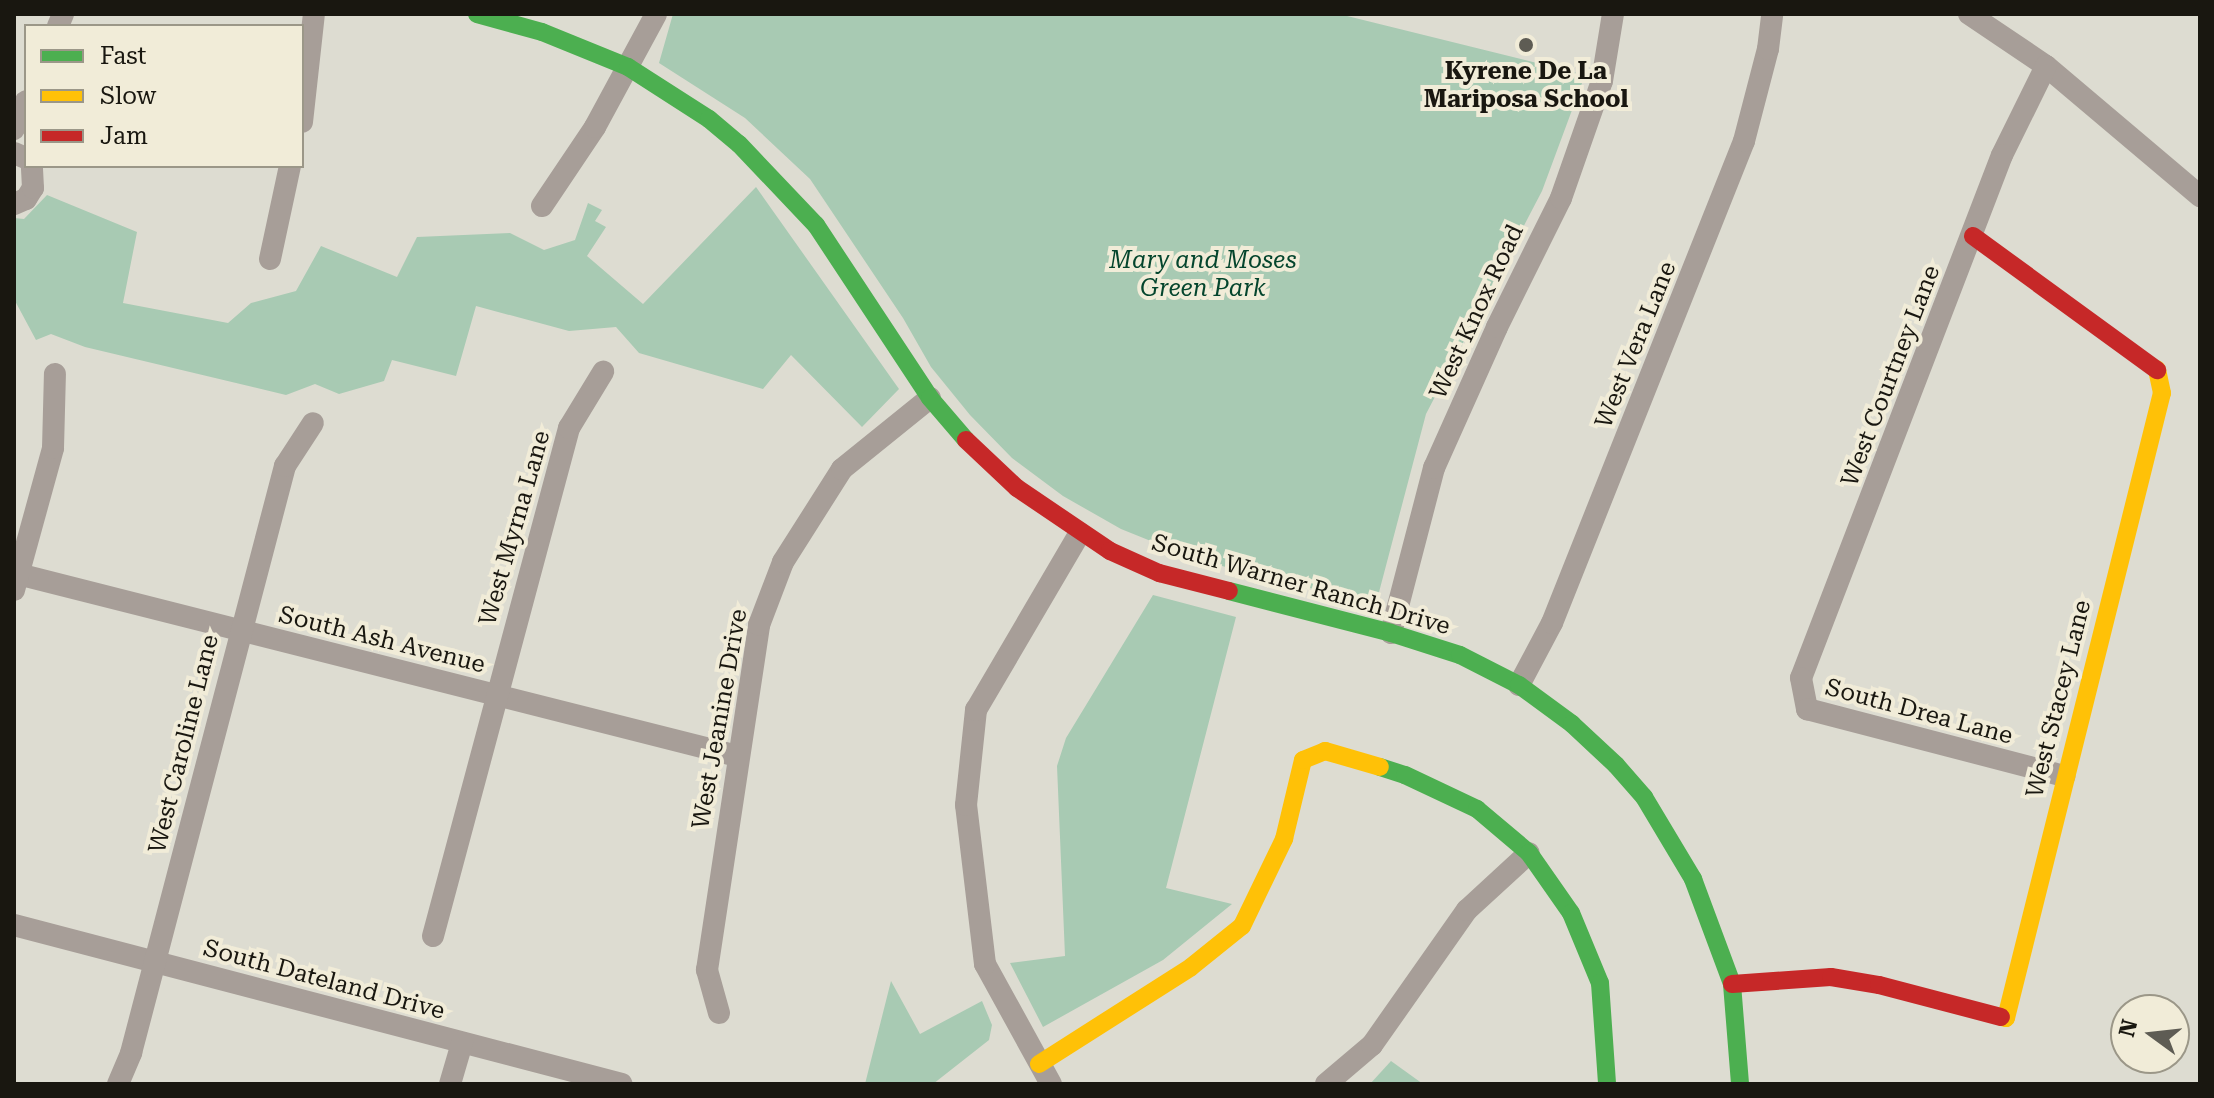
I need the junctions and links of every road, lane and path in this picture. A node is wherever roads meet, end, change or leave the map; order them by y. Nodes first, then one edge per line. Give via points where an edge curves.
1 (314, 14) edge
2 (477, 14) edge
3 (656, 14) edge
4 (1613, 14) edge
5 (1772, 14) edge
6 (1969, 14) edge
7 (2046, 66) junction
8 (628, 67) junction
9 (304, 104) edge
10 (24, 106) edge
11 (14, 129) edge
12 (32, 168) edge
13 (290, 168) edge
14 (2200, 196) edge
15 (14, 204) edge
16 (542, 206) dead end
17 (1973, 236) junction
18 (270, 259) dead end
19 (603, 372) dead end
20 (55, 374) dead end
21 (930, 398) junction
22 (313, 423) dead end
23 (1080, 533) junction
24 (16, 579) edge
25 (239, 631) junction
26 (1391, 633) junction
27 (1519, 685) junction
28 (495, 696) junction
29 (1807, 709) joint
30 (737, 756) junction
31 (2064, 776) junction
32 (1529, 853) junction
33 (14, 925) edge
34 (433, 936) dead end
35 (155, 963) junction
36 (1732, 984) junction
37 (719, 1013) dead end
38 (462, 1043) junction
39 (1039, 1064) junction
40 (118, 1084) edge
41 (450, 1084) edge
42 (622, 1084) edge
43 (1051, 1084) edge
44 (1326, 1084) edge
45 (1607, 1084) edge
46 (1740, 1084) edge

1 - 9 street
2 - 8 street, South Warner Ranch Drive via 542,32
3 - 8 street
4 - 26 street, West Knox Road via 1602,81 1569,176 1434,468
5 - 27 street, West Vera Lane via 1757,103 1740,151 1552,623
6 - 7 street
7 - 14 street
7 - 17 street, West Courtney Lane via 2002,155
8 - 16 street
8 - 21 street, South Warner Ranch Drive via 709,119 780,182 835,250
10 - 11 street
12 - 15 street via 33,188
13 - 18 street
17 - 29 street, West Courtney Lane via 1801,678
17 - 31 street, West Stacey Lane via 2157,367 2162,393
19 - 28 street, West Myrna Lane via 569,428
20 - 24 street via 53,448
21 - 23 street, South Warner Ranch Drive via 999,472
21 - 30 street, West Jeanine Drive via 842,469 783,562 759,625
22 - 25 street, West Caroline Lane via 285,466
23 - 26 street, South Warner Ranch Drive via 1159,573
23 - 39 street via 976,710 966,805 985,964
24 - 25 street, South Ash Avenue
25 - 28 street, South Ash Avenue
25 - 35 street, West Caroline Lane
26 - 27 street, South Warner Ranch Drive via 1460,655
27 - 36 street, South Warner Ranch Drive via 1591,740 1644,797 1693,879
28 - 30 street, South Ash Avenue
28 - 34 street, West Myrna Lane
29 - 31 street, South Drea Lane
30 - 37 street, West Jeanine Drive via 707,970
31 - 36 street, West Stacey Lane via 2006,1018 1831,977
32 - 39 street via 1477,809 1405,775 1325,751 1303,760 1284,839 1242,926 1191,967
32 - 44 street via 1467,910 1372,1045
32 - 45 street via 1571,913 1600,983
33 - 35 street, South Dateland Drive
35 - 38 street, South Dateland Drive
35 - 40 street, West Caroline Lane
36 - 46 street, South Warner Ranch Drive
38 - 41 street
38 - 42 street, South Dateland Drive
39 - 43 street

